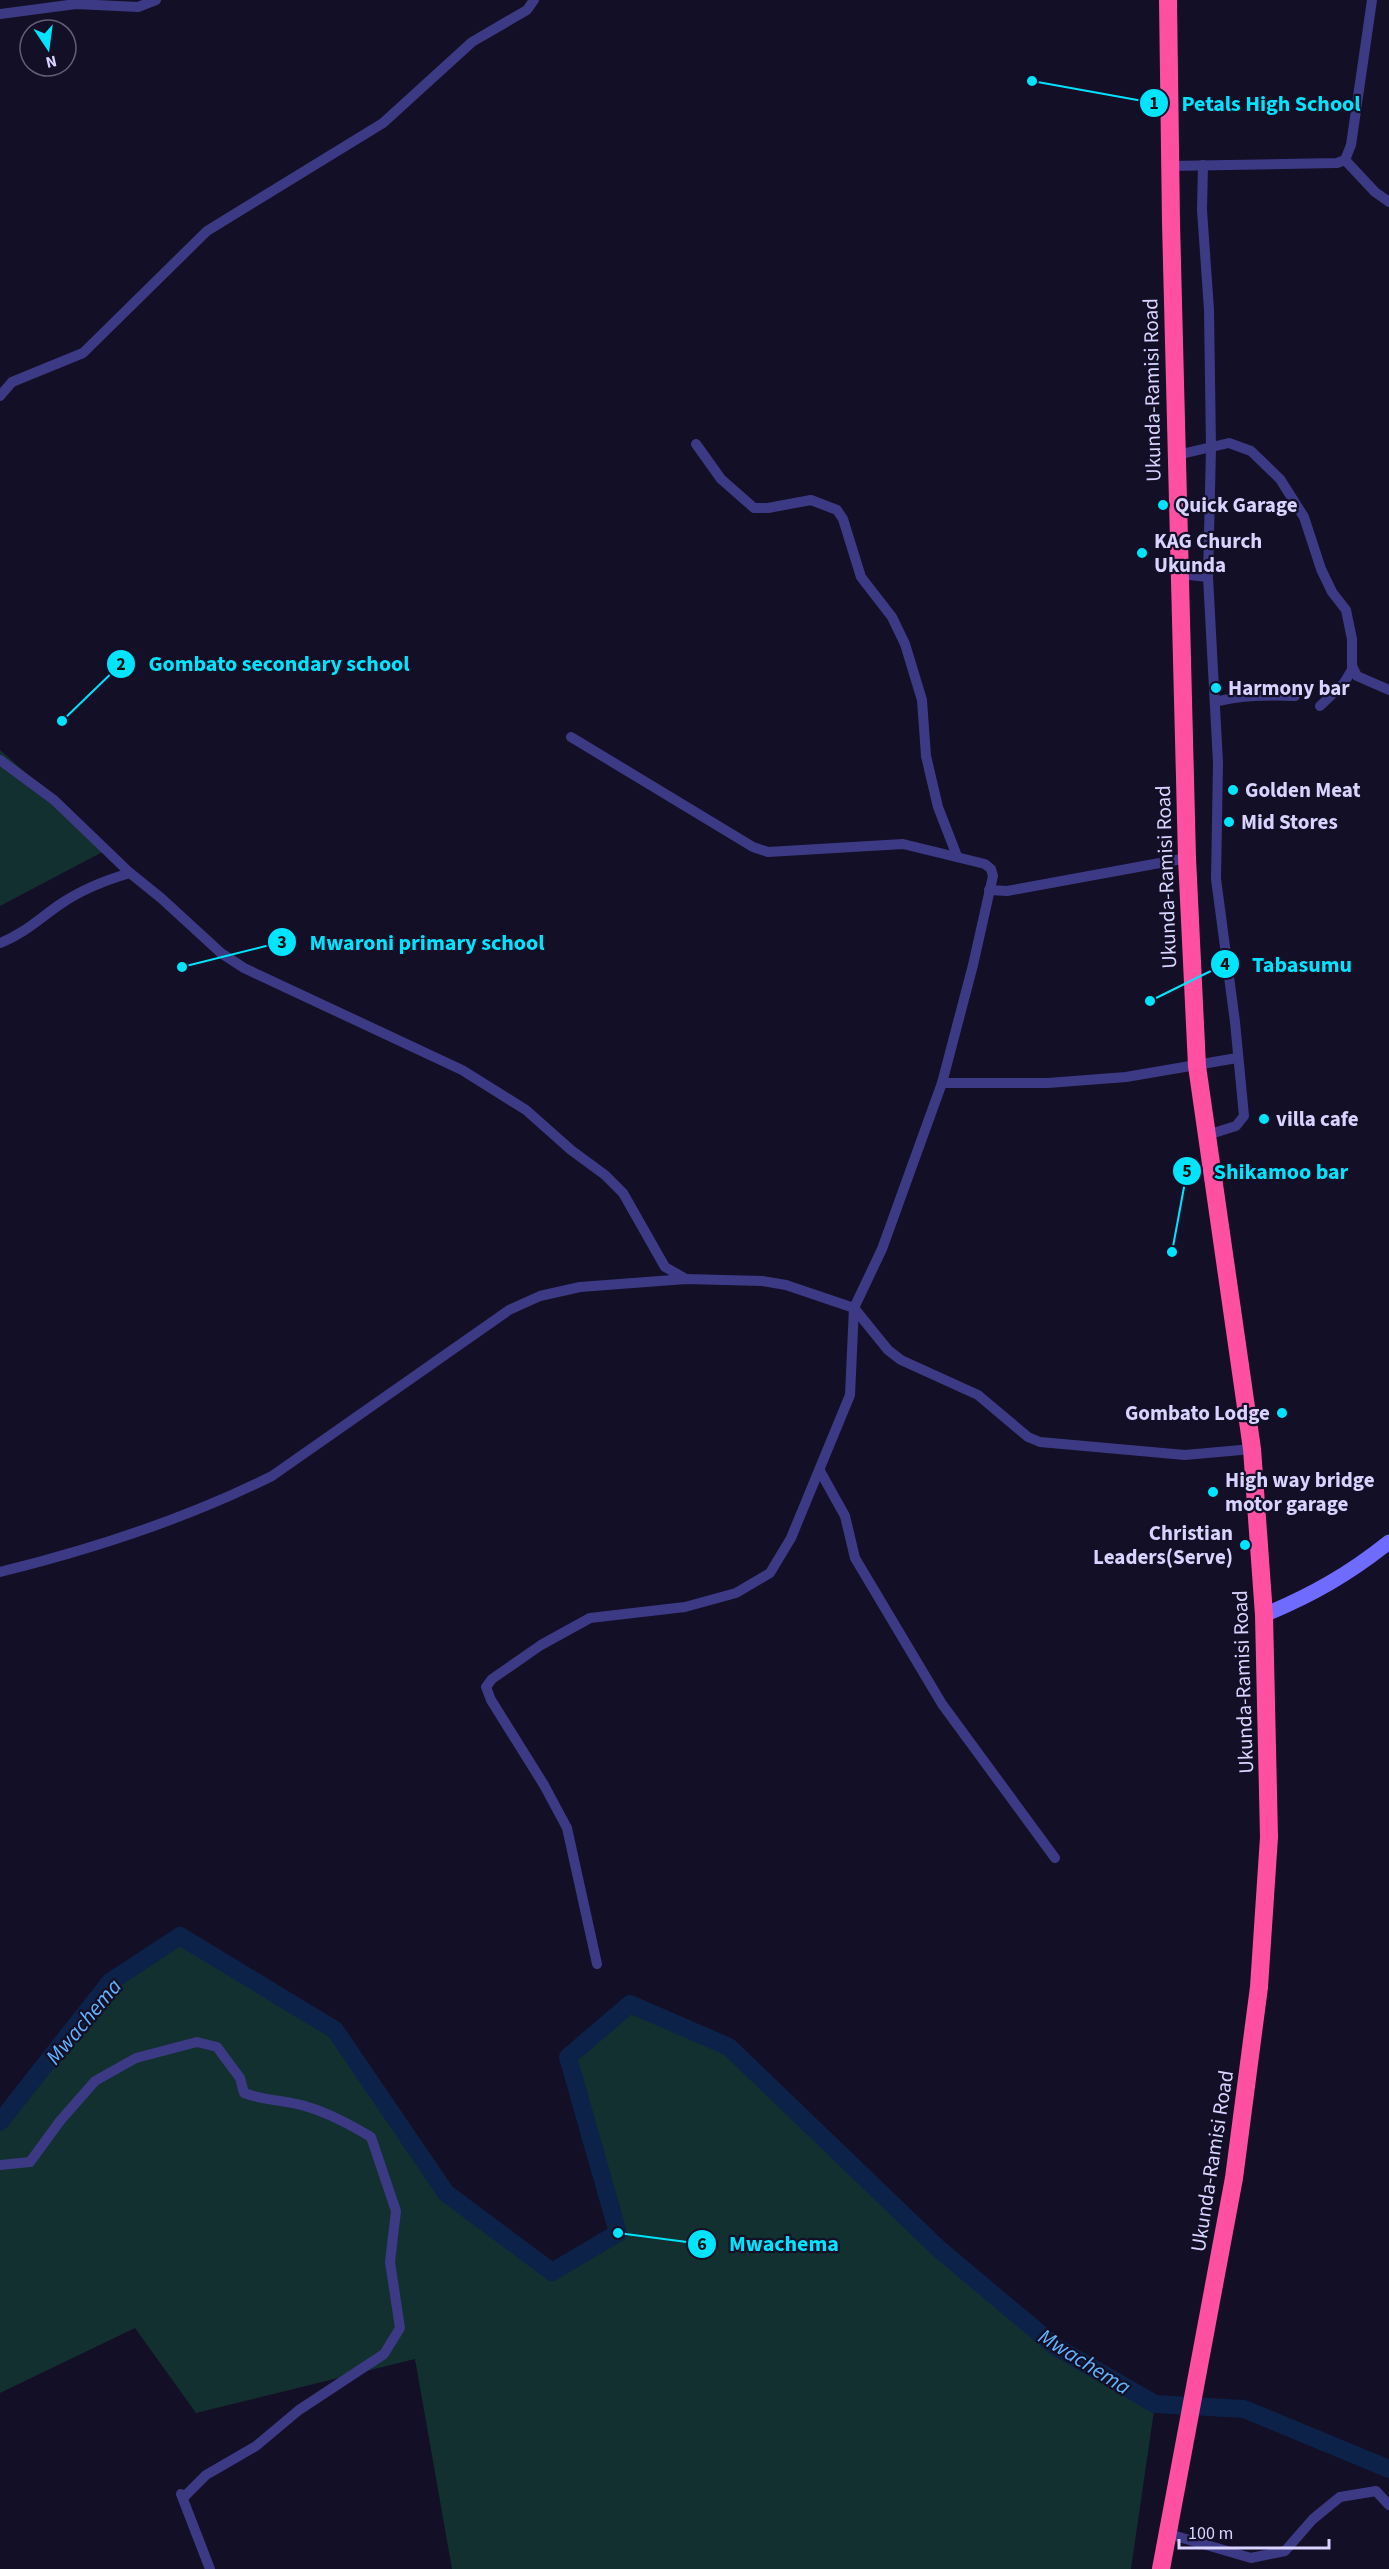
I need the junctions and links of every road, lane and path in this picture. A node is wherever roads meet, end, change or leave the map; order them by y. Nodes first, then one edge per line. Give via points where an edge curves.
1 (156, 0) edge
2 (534, 0) edge
3 (1168, 0) edge
4 (1372, 0) edge
5 (0, 14) edge
6 (1345, 160) junction
7 (1203, 165) junction
8 (1170, 166) junction
9 (1389, 202) edge
10 (0, 396) edge
11 (696, 444) dead end
12 (1211, 448) junction
13 (1177, 454) junction
14 (1180, 574) junction
15 (1208, 577) junction
16 (1353, 668) junction
17 (1389, 690) edge
18 (1295, 696) dead end
19 (1215, 702) junction
20 (1320, 706) dead end
21 (572, 737) dead end
22 (0, 760) edge
23 (957, 856) junction
24 (1187, 858) junction
25 (130, 873) junction
26 (989, 890) junction
27 (0, 943) edge
28 (1237, 1058) junction
29 (1197, 1066) junction
30 (942, 1083) junction
31 (1207, 1135) junction
32 (686, 1279) junction
33 (854, 1308) junction
34 (1252, 1449) junction
35 (820, 1471) junction
36 (1389, 1542) edge
37 (0, 1572) edge
38 (1264, 1615) junction
39 (1055, 1858) dead end
40 (597, 1964) dead end
41 (0, 2165) edge
42 (1389, 2505) edge
43 (1169, 2534) junction
44 (210, 2569) edge
45 (1161, 2569) edge

1 - 5 street via 138,7 76,4
2 - 10 street via 527,10 472,42 383,123 207,231 83,353 12,382
3 - 8 highway, Ukunda-Ramisi Road
4 - 6 street via 1351,145
6 - 7 street
6 - 9 street
7 - 8 street
7 - 12 street
8 - 13 highway, Ukunda-Ramisi Road
11 - 23 street via 721,479 754,508 811,500 837,510 843,519 861,577 892,617 905,644 922,700 926,756 938,807
12 - 13 street
12 - 15 street
12 - 16 street via 1229,443 1251,451 1280,479 1304,517 1332,592 1346,610
13 - 14 highway, Ukunda-Ramisi Road
14 - 15 street
14 - 24 highway, Ukunda-Ramisi Road
15 - 19 street
16 - 17 street via 1357,676
16 - 20 street via 1344,683
18 - 19 street via 1251,695
19 - 28 street via 1216,879
21 - 23 street via 753,847 768,852 903,844
22 - 25 street via 54,800
23 - 26 street via 991,869
24 - 26 street via 1017,890
24 - 29 highway, Ukunda-Ramisi Road
25 - 27 street via 91,886 16,938
25 - 32 street via 221,953 244,968 462,1070 526,1110 623,1193 665,1267
26 - 30 street
28 - 29 street
28 - 31 street via 1244,1116 1236,1126
29 - 30 street via 1048,1083
29 - 31 highway, Ukunda-Ramisi Road
30 - 33 street via 882,1249
31 - 34 highway, Ukunda-Ramisi Road
32 - 33 street via 786,1285
32 - 37 street via 580,1287 540,1296 509,1310 272,1476 138,1532
33 - 34 street via 888,1350 978,1395 1028,1437 1040,1442 1185,1455
33 - 35 street via 850,1395
34 - 38 highway, Ukunda-Ramisi Road
35 - 39 street via 845,1516 855,1558 942,1704
35 - 40 street via 770,1572 736,1593 685,1607 590,1618 541,1645 486,1687 567,1828
36 - 38 street via 1331,1584
38 - 43 highway, Ukunda-Ramisi Road via 1269,1837 1259,1987 1234,2178
41 - 44 street via 30,2162 94,2081 136,2058 197,2042 217,2047 240,2079 244,2094 307,2106 341,2119 371,2137 396,2211 390,2262 400,2328 384,2354 299,2410 256,2445 206,2475 182,2496
42 - 43 street via 1376,2491 1340,2497 1313,2519 1286,2551 1251,2558
43 - 45 highway, Ukunda-Ramisi Road

